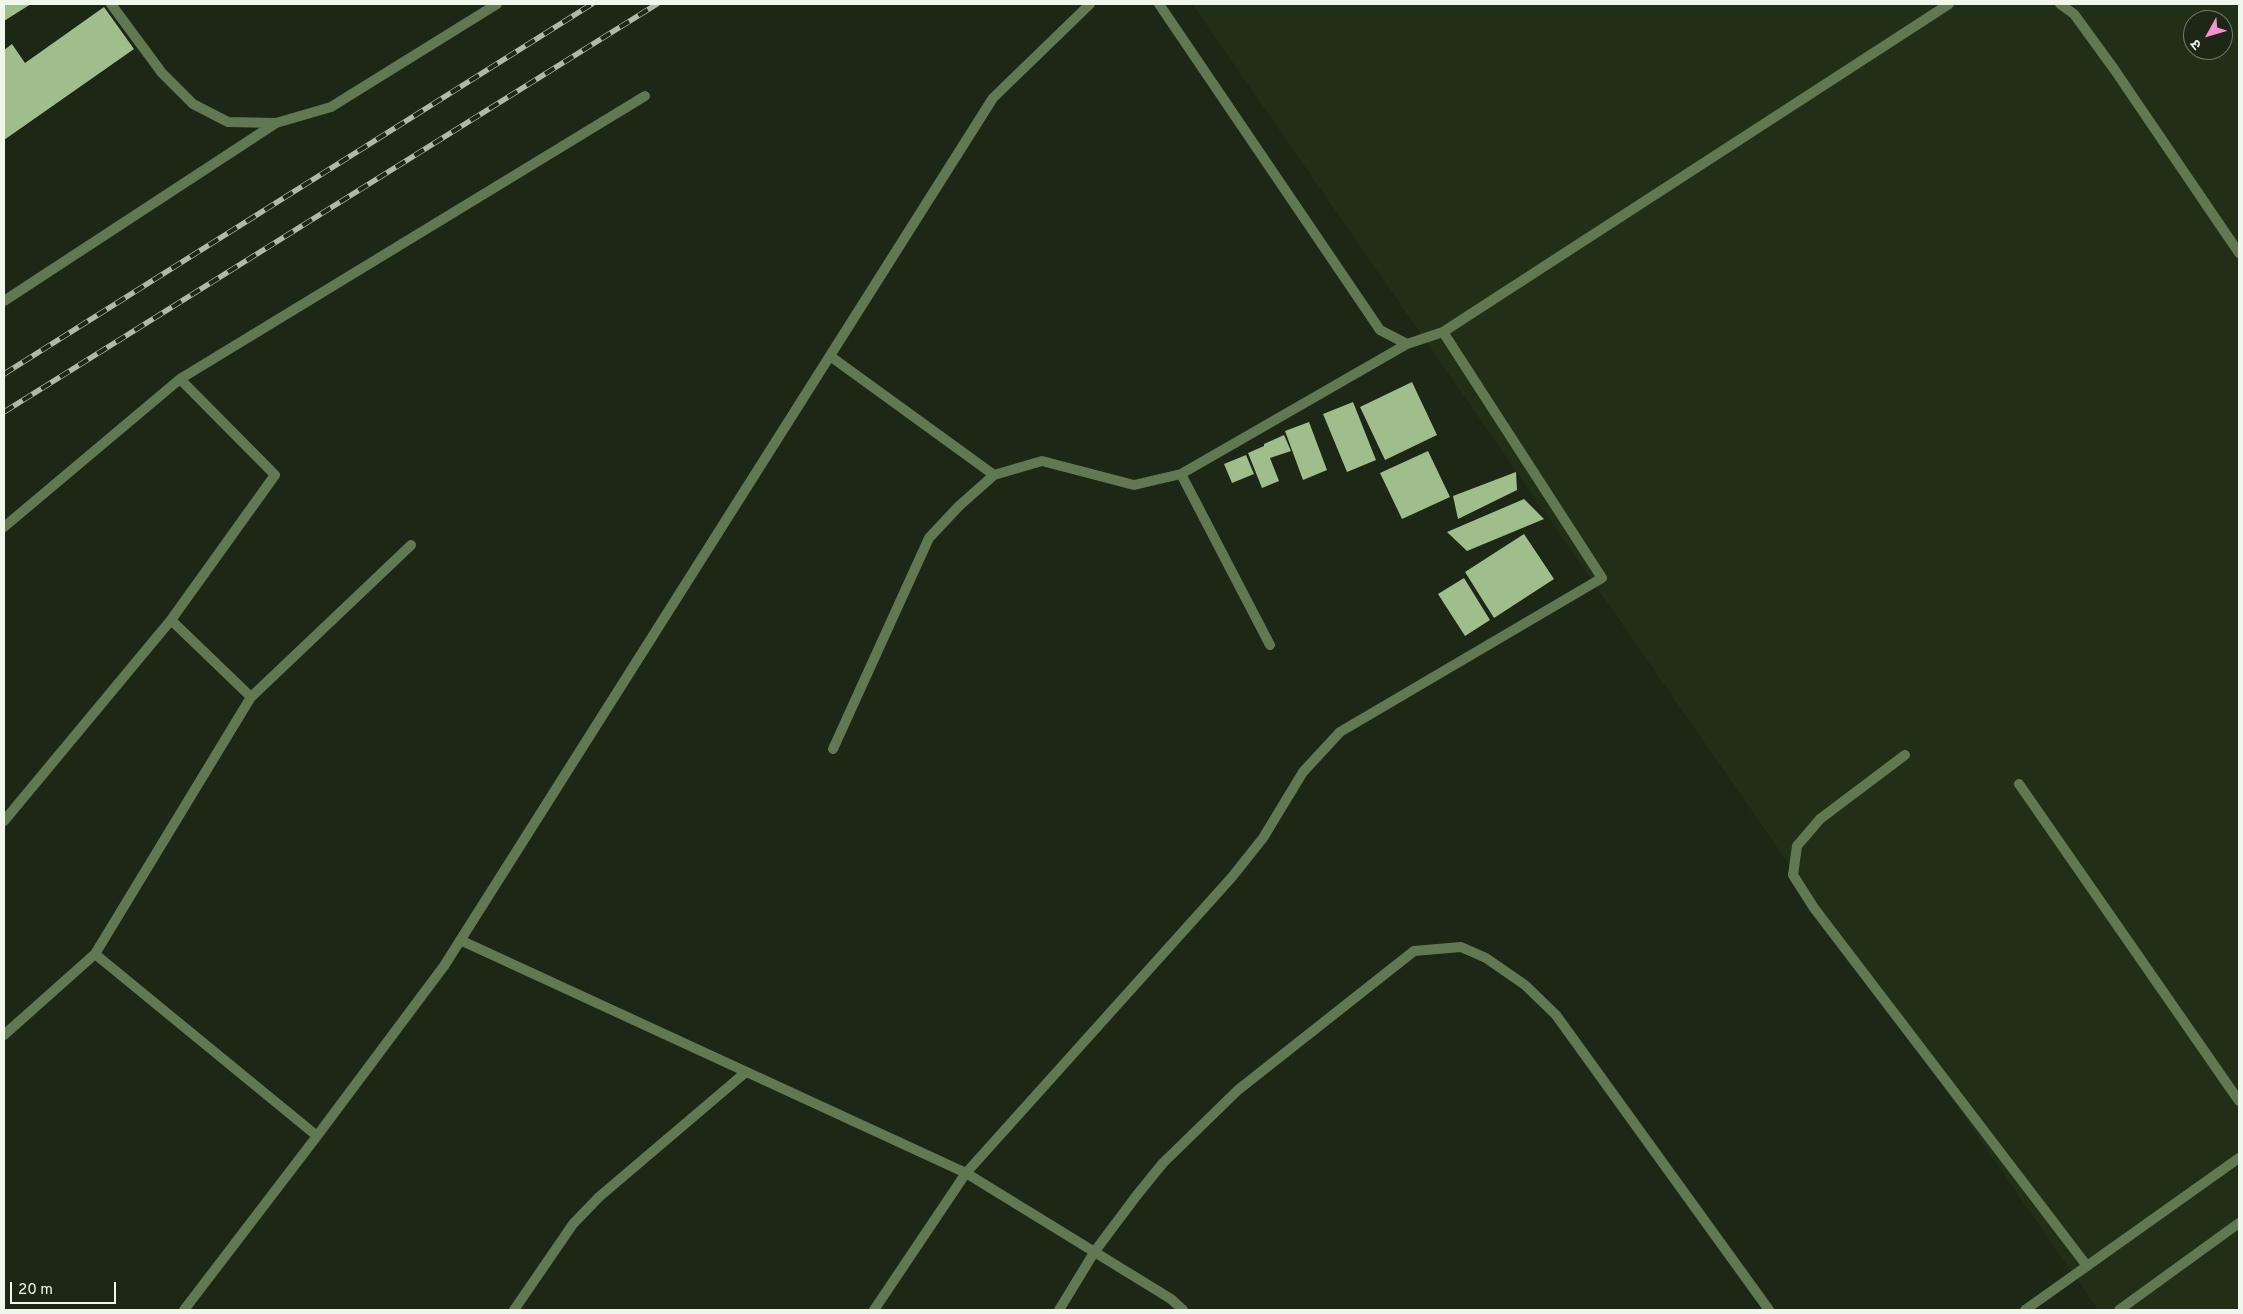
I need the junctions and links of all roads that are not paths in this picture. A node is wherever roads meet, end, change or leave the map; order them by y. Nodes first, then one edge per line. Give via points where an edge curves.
1 (111, 4) edge
2 (497, 4) edge
3 (1090, 4) edge
4 (1159, 4) edge
5 (1949, 4) edge
6 (2060, 4) edge
7 (645, 96) dead end
8 (276, 123) junction
9 (2239, 253) edge
10 (4, 301) edge
11 (1443, 332) junction
12 (1407, 344) junction
13 (830, 356) junction
14 (180, 379) junction
15 (1181, 474) junction
16 (994, 475) junction
17 (4, 527) edge
18 (411, 545) dead end
19 (171, 620) junction
20 (1270, 645) dead end
21 (251, 697) junction
22 (833, 749) dead end
23 (1905, 755) dead end
24 (2019, 784) dead end
25 (4, 820) edge
26 (460, 940) junction
27 (95, 954) junction
28 (4, 1035) edge
29 (746, 1072) junction
30 (2239, 1101) edge
31 (317, 1136) junction
32 (2239, 1158) edge
33 (966, 1173) junction
34 (2239, 1223) edge
35 (1096, 1251) junction
36 (2086, 1266) junction
37 (184, 1310) edge
38 (514, 1310) edge
39 (874, 1310) edge
40 (1059, 1310) edge
41 (1183, 1310) edge
42 (1768, 1310) edge
43 (2025, 1310) edge
44 (2119, 1310) edge

1 - 8 street via 162,73 193,104 228,122
2 - 8 street via 331,107
3 - 13 street via 993,98
4 - 12 street via 1380,330
5 - 11 street
6 - 9 street via 2074,14 2114,69
7 - 14 street
8 - 10 street
11 - 12 street
11 - 33 street via 1602,578 1340,732 1303,772 1262,838 1232,877
12 - 15 street
13 - 16 street
13 - 26 street
14 - 17 street
14 - 19 street via 274,474
15 - 16 street via 1134,485 1042,461
15 - 20 street
16 - 22 street via 929,538
18 - 21 street
19 - 21 street
19 - 25 street
21 - 27 street
23 - 36 street via 1820,819 1796,846 1794,876 1814,908
24 - 30 street
26 - 29 street
26 - 31 street
27 - 28 street
27 - 31 street
29 - 33 street
29 - 38 street via 599,1197 573,1224
31 - 37 street
32 - 36 street
33 - 35 street
33 - 39 street
34 - 44 street
35 - 40 street
35 - 41 street
35 - 42 street via 1136,1195 1164,1163 1238,1090 1414,951 1460,947 1486,958 1525,985 1556,1015
36 - 43 street

